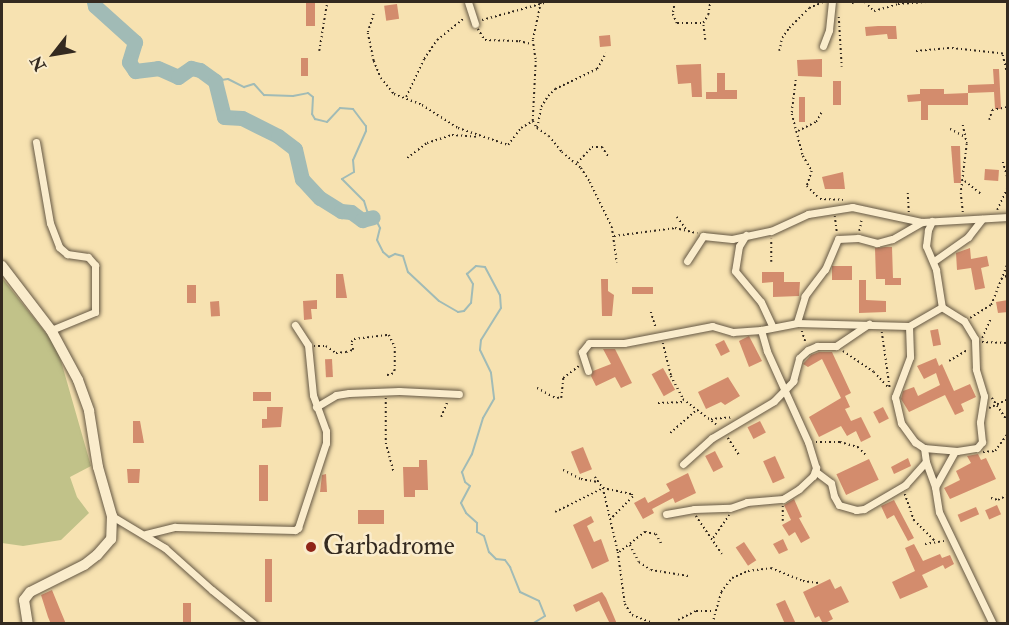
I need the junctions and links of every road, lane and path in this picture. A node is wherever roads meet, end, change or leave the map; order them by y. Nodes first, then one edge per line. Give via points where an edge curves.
1 (327, 2) edge
2 (548, 2) edge
3 (675, 2) edge
4 (710, 2) edge
5 (823, 2) edge
6 (832, 2) edge
7 (865, 2) edge
8 (930, 2) edge
9 (541, 3) edge
10 (468, 5) edge
11 (838, 10) dead end
12 (374, 14) dead end
13 (703, 23) junction
14 (475, 24) junction
15 (705, 40) dead end
16 (533, 44) junction
17 (823, 46) dead end
18 (319, 51) dead end
19 (779, 51) dead end
20 (916, 51) dead end
21 (606, 53) dead end
22 (1002, 54) junction
23 (1008, 54) edge
24 (842, 67) dead end
25 (1008, 75) edge
26 (796, 80) dead end
27 (405, 97) junction
28 (1008, 107) edge
29 (822, 111) dead end
30 (989, 120) dead end
31 (533, 121) junction
32 (963, 125) dead end
33 (537, 128) junction
34 (950, 129) dead end
35 (797, 131) junction
36 (482, 138) junction
37 (966, 138) junction
38 (36, 142) dead end
39 (608, 156) dead end
40 (407, 158) dead end
41 (1003, 162) dead end
42 (576, 163) junction
43 (964, 180) junction
44 (1008, 180) edge
45 (1008, 186) edge
46 (908, 193) dead end
47 (982, 195) dead end
48 (852, 207) junction
49 (835, 210) junction
50 (866, 212) junction
51 (1008, 216) edge
52 (677, 217) dead end
53 (996, 217) junction
54 (963, 218) junction
55 (982, 219) junction
56 (909, 220) junction
57 (932, 221) junction
58 (922, 222) junction
59 (687, 230) junction
60 (771, 231) junction
61 (614, 236) junction
62 (703, 236) junction
63 (746, 236) junction
64 (858, 238) junction
65 (838, 239) junction
66 (687, 261) dead end
67 (934, 261) junction
68 (771, 262) dead end
69 (1008, 262) edge
70 (616, 263) dead end
71 (2, 267) edge
72 (1008, 275) edge
73 (1001, 279) junction
74 (942, 308) junction
75 (990, 320) dead end
76 (964, 321) junction
77 (797, 323) junction
78 (869, 324) junction
79 (884, 324) junction
80 (295, 325) dead end
81 (772, 326) junction
82 (909, 326) junction
83 (51, 330) junction
84 (760, 330) junction
85 (978, 344) junction
86 (1008, 344) edge
87 (308, 345) junction
88 (836, 346) junction
89 (808, 350) junction
90 (666, 354) dead end
91 (949, 361) dead end
92 (584, 363) junction
93 (588, 371) dead end
94 (385, 376) dead end
95 (888, 387) junction
96 (537, 388) dead end
97 (785, 390) junction
98 (387, 392) junction
99 (438, 393) junction
100 (459, 394) dead end
101 (895, 397) junction
102 (1008, 399) edge
103 (686, 402) junction
104 (658, 403) dead end
105 (316, 407) junction
106 (696, 410) junction
107 (441, 417) dead end
108 (710, 419) junction
109 (741, 421) junction
110 (1008, 422) edge
111 (723, 431) junction
112 (670, 433) dead end
113 (1008, 433) edge
114 (808, 442) junction
115 (924, 448) junction
116 (977, 448) junction
117 (955, 451) junction
118 (739, 455) dead end
119 (867, 456) dead end
120 (926, 462) junction
121 (683, 464) dead end
122 (562, 470) dead end
123 (815, 471) junction
124 (394, 472) dead end
125 (596, 477) dead end
126 (599, 482) junction
127 (905, 485) junction
128 (935, 487) junction
129 (603, 488) junction
130 (1008, 495) edge
131 (991, 498) dead end
132 (783, 499) junction
133 (730, 508) junction
134 (694, 509) junction
135 (555, 512) dead end
136 (666, 514) dead end
137 (112, 516) junction
138 (610, 520) junction
139 (783, 521) dead end
140 (146, 534) junction
141 (713, 538) junction
142 (953, 540) junction
143 (936, 542) junction
144 (925, 544) dead end
145 (630, 545) junction
146 (662, 545) dead end
147 (618, 552) junction
148 (722, 554) dead end
149 (689, 576) dead end
150 (819, 583) dead end
151 (715, 611) junction
152 (678, 620) dead end
153 (28, 624) edge
154 (254, 624) edge
155 (655, 624) edge
156 (712, 624) edge
157 (993, 624) edge

1 - 18 path
2 - 9 path
3 - 13 path via 673,14 677,22
4 - 13 path
5 - 19 path via 808,8 789,28
6 - 17 street
7 - 8 path via 874,11 898,4
9 - 14 path
9 - 16 path
10 - 14 street
10 - 27 path via 461,21 437,40
11 - 24 path
12 - 27 path via 368,33 378,71 390,90
13 - 15 path
14 - 16 path via 485,40
16 - 31 path
20 - 22 path via 952,48
21 - 33 path via 597,69 548,96 541,107
22 - 23 path
22 - 25 path
26 - 35 path via 792,114
27 - 36 path
28 - 30 path via 992,110
29 - 35 path via 816,122
31 - 33 path
31 - 36 path via 516,134 512,144
32 - 37 path
33 - 42 path
34 - 37 path
35 - 48 path via 803,156 812,171 807,186 820,199 842,199
36 - 40 path via 452,135 427,143
37 - 43 path
38 - 83 street via 50,223 59,247 67,254 88,257 95,266 95,312
39 - 42 path via 602,147 592,147
41 - 44 path
42 - 61 path via 590,182
43 - 47 path
43 - 54 path
45 - 53 path
46 - 56 path
48 - 49 street
48 - 50 street
49 - 60 street via 808,214
49 - 65 path
50 - 56 street
50 - 64 path
51 - 53 street
52 - 59 path
53 - 55 street
54 - 55 street
54 - 57 street
55 - 67 street via 968,237
56 - 58 street
57 - 58 street
57 - 67 street via 926,246
58 - 64 street via 884,242
59 - 61 path via 664,228
59 - 62 path
60 - 63 street
60 - 68 path
61 - 70 path
62 - 63 street via 726,240
62 - 66 street
63 - 81 street via 739,246 735,271 761,302
64 - 65 street
65 - 77 street via 825,269 805,296
67 - 74 street
69 - 73 path
71 - 83 street
72 - 73 path
73 - 76 path via 991,305
74 - 76 street
74 - 82 street
75 - 85 path
76 - 85 street
77 - 78 street
77 - 81 street
77 - 89 path
78 - 79 street
78 - 88 street
79 - 82 street
79 - 95 path
80 - 87 street
81 - 84 street
82 - 101 street via 910,357
83 - 137 street via 78,380
84 - 92 street via 733,332 712,326 624,343 589,343 582,352
84 - 97 street
85 - 86 path
85 - 91 path
85 - 116 street via 976,369 984,396 982,442
87 - 94 path via 346,352 353,350 354,339 389,335 395,347 395,370
87 - 105 street
88 - 89 street
88 - 95 path via 874,372
89 - 97 street via 799,358 796,376
90 - 103 path via 670,376
92 - 93 street
92 - 96 path via 565,375 561,398
95 - 101 path
97 - 109 street
97 - 114 street
98 - 99 street
98 - 105 street via 336,395
98 - 124 path via 386,443
99 - 100 street
99 - 107 path via 447,395 448,400
101 - 115 street via 901,423
102 - 110 path via 998,404
103 - 104 path
103 - 106 path
105 - 140 street via 326,430 326,443 297,529 175,527
106 - 108 path
106 - 112 path
108 - 109 path via 726,416
108 - 111 path
109 - 111 street
111 - 118 path
111 - 121 street
113 - 116 path via 994,451
114 - 119 path via 840,442 858,447
114 - 123 street
115 - 117 street
115 - 120 street
116 - 117 street
117 - 128 street
120 - 127 street
120 - 128 street
122 - 126 path
123 - 127 street via 831,483 839,505 856,510
123 - 132 street via 799,489
125 - 126 path
126 - 129 path
127 - 143 path via 911,514
128 - 142 street via 939,512
129 - 135 path
129 - 138 path
129 - 138 path via 633,497
130 - 131 path via 998,500
132 - 133 street via 747,502
132 - 139 path
133 - 134 street
133 - 141 path via 729,516
134 - 136 street
134 - 141 path
137 - 140 street
137 - 153 street via 111,539 97,555 30,592 24,600
138 - 147 path
140 - 154 street
141 - 148 path
142 - 143 path
142 - 157 street
143 - 144 path
145 - 146 path via 645,532 656,534
145 - 147 path
145 - 149 path via 639,562 651,570
147 - 155 path via 625,604 632,615
150 - 151 path via 771,568 748,571 732,578 721,592
151 - 152 path via 696,611
151 - 156 path

